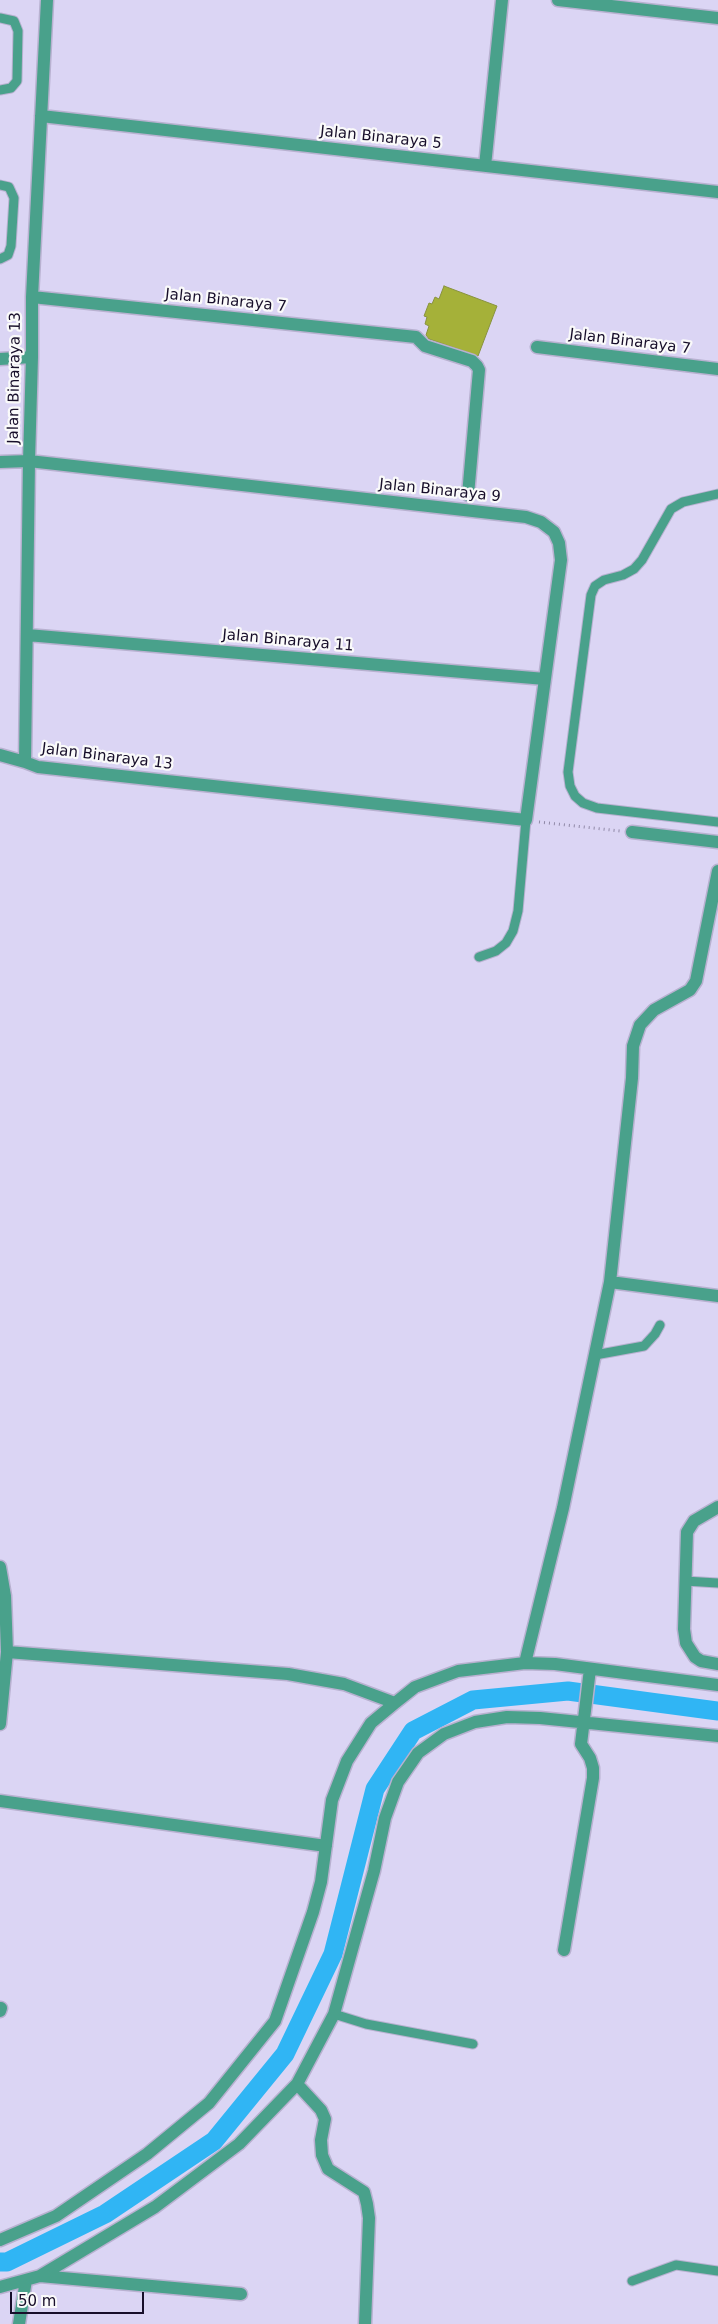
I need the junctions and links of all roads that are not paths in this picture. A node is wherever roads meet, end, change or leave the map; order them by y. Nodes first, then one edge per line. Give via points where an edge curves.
1 (47, 0) edge
2 (502, 0) edge
3 (558, 0) edge
4 (0, 18) edge
5 (718, 18) edge
6 (0, 90) edge
7 (41, 116) junction
8 (485, 166) junction
9 (0, 184) edge
10 (718, 192) edge
11 (0, 259) edge
12 (32, 297) junction
13 (537, 347) dead end
14 (32, 356) junction
15 (0, 359) edge
16 (718, 369) edge
17 (30, 461) junction
18 (0, 462) edge
19 (718, 494) edge
20 (468, 495) dead end
21 (27, 635) junction
22 (545, 680) junction
23 (0, 755) edge
24 (25, 762) junction
25 (526, 820) junction
26 (718, 822) edge
27 (632, 832) road end
28 (718, 842) edge
29 (718, 871) edge
30 (479, 957) dead end
31 (610, 1282) junction
32 (718, 1296) edge
33 (660, 1325) dead end
34 (595, 1355) junction
35 (718, 1507) edge
36 (0, 1567) edge
37 (685, 1581) junction
38 (718, 1583) edge
39 (7, 1652) junction
40 (525, 1663) junction
41 (718, 1664) edge
42 (590, 1673) junction
43 (718, 1685) edge
44 (395, 1703) junction
45 (583, 1719) junction
46 (0, 1724) edge
47 (718, 1736) edge
48 (0, 1801) edge
49 (326, 1846) junction
50 (564, 1950) dead end
51 (334, 2014) junction
52 (473, 2044) dead end
53 (297, 2084) junction
54 (0, 2240) edge
55 (718, 2271) edge
56 (40, 2276) junction
57 (26, 2280) junction
58 (632, 2281) dead end
59 (0, 2287) edge
60 (241, 2294) dead end
61 (19, 2324) edge
62 (364, 2324) edge

1 - 7 street, Jalan Binaraya 13
2 - 8 street
3 - 5 street
4 - 6 lane via 9,18 17,25 18,49 17,81 11,88
7 - 8 street, Jalan Binaraya 5
7 - 12 street, Jalan Binaraya 13
8 - 10 street, Jalan Binaraya 5
9 - 11 lane via 9,187 14,198 11,246 8,255
12 - 14 street, Jalan Binaraya 13
12 - 20 street, Jalan Binaraya 7 via 416,337 425,346 472,361 477,366
13 - 16 street, Jalan Binaraya 7
14 - 15 street
14 - 17 street, Jalan Binaraya 13
17 - 18 street, Jalan Binaraya 9
17 - 21 street, Jalan Binaraya 13
17 - 22 street, Jalan Binaraya 9 via 526,517 541,522 554,532 561,560
19 - 26 lane via 683,502 671,509 634,569 595,586 591,595 568,772 575,796 597,808
21 - 22 street, Jalan Binaraya 11
21 - 24 street, Jalan Binaraya 13
22 - 25 street, Jalan Binaraya 9
23 - 24 street
24 - 25 street, Jalan Binaraya 13
25 - 30 lane via 518,911 513,931 496,951
27 - 28 street
29 - 31 street via 696,981 690,990 654,1010 640,1025 633,1046
31 - 32 street
31 - 34 street
33 - 34 lane via 644,1346
34 - 40 street via 563,1508
35 - 37 street via 694,1521 687,1532
36 - 39 street via 6,1596
37 - 38 lane
37 - 41 street via 686,1643 701,1661
39 - 44 street via 288,1674 344,1684
39 - 46 street
40 - 42 street via 555,1664
40 - 44 street via 458,1671 415,1687
42 - 43 street
42 - 45 street
44 - 49 street via 372,1723 347,1761 332,1800
45 - 47 street
45 - 50 street via 581,1744 590,1758 593,1778
45 - 51 street via 507,1717 475,1722 444,1734 418,1753 398,1782 385,1818 374,1871
48 - 49 street
49 - 54 street via 313,1912 275,2021 209,2103 147,2154 56,2216
51 - 52 lane via 366,2024
51 - 53 street
53 - 56 street via 239,2144 155,2207
53 - 62 street via 325,2119 321,2148 328,2169 364,2192 369,2218
55 - 58 lane via 676,2265
56 - 57 street
56 - 60 street
57 - 59 street
57 - 61 street

